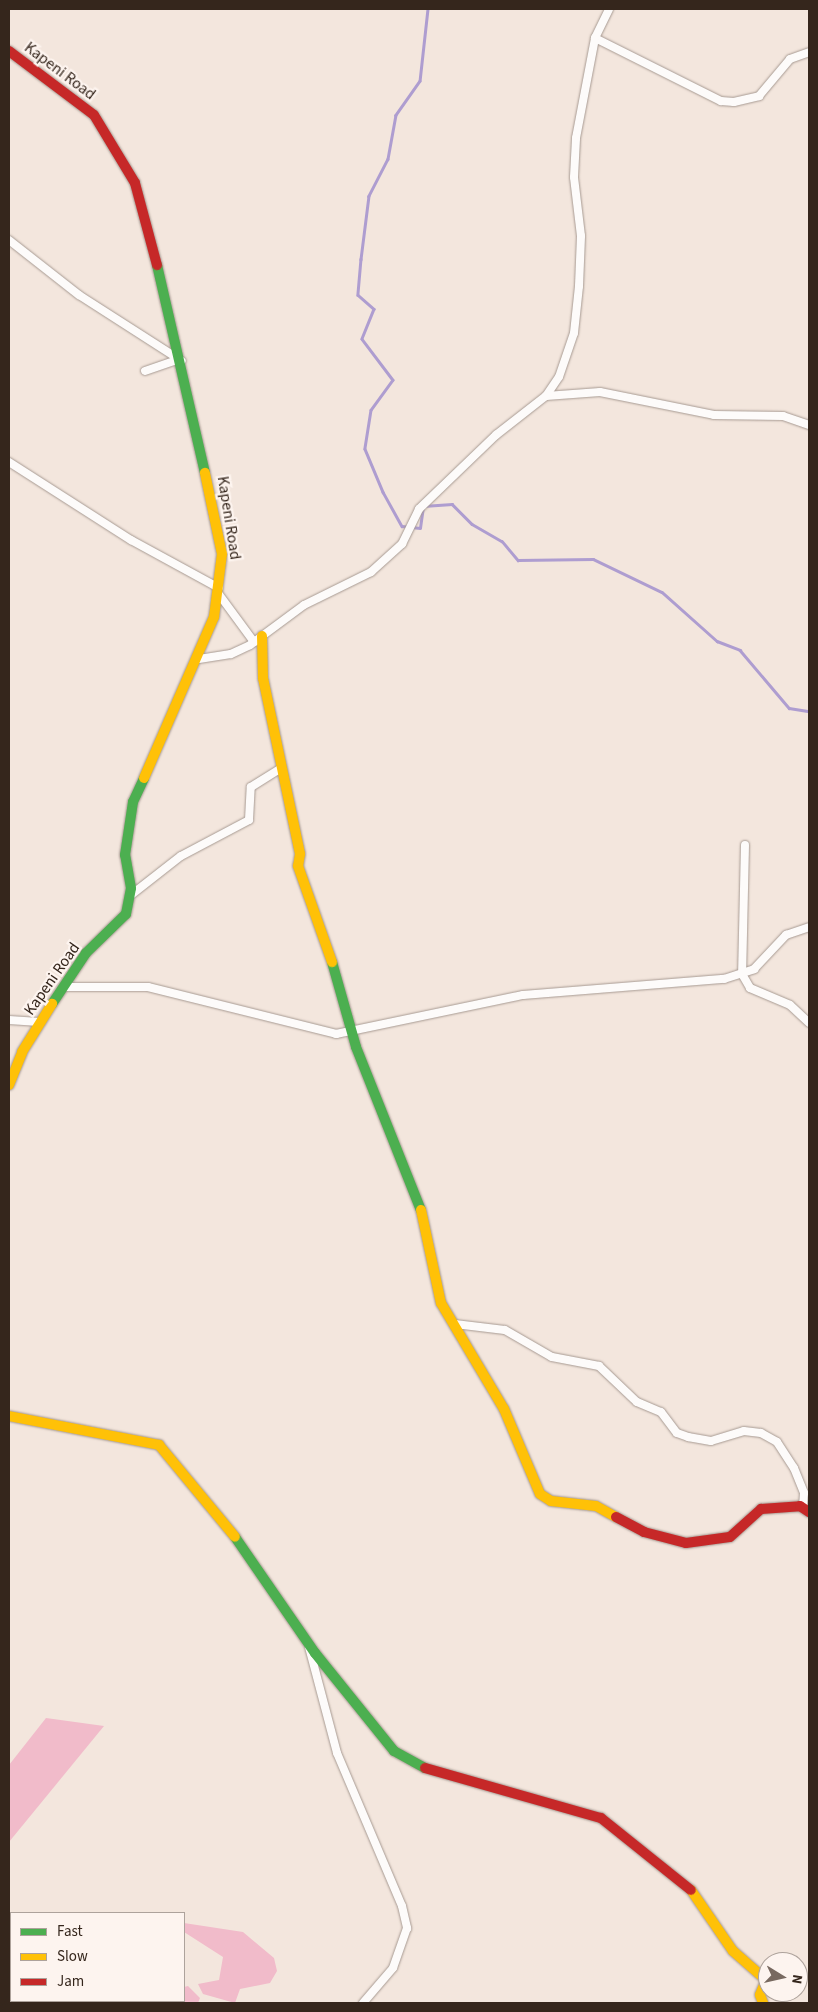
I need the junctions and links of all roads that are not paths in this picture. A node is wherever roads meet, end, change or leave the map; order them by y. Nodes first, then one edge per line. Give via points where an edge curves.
1 (609, 9) edge
2 (595, 38) junction
3 (9, 51) edge
4 (809, 52) edge
5 (9, 240) edge
6 (181, 360) junction
7 (145, 371) dead end
8 (546, 396) junction
9 (809, 424) edge
10 (9, 462) edge
11 (219, 591) junction
12 (258, 639) junction
13 (199, 659) junction
14 (282, 768) junction
15 (745, 845) dead end
16 (130, 895) junction
17 (809, 927) edge
18 (742, 974) junction
19 (62, 987) junction
20 (9, 1020) edge
21 (39, 1022) junction
22 (809, 1023) edge
23 (353, 1031) junction
24 (9, 1085) edge
25 (455, 1324) junction
26 (9, 1416) edge
27 (806, 1509) edge
28 (308, 1642) junction
29 (363, 2003) edge
30 (763, 2003) edge

1 - 2 street
2 - 4 street via 721,101 734,102 759,96 790,59
2 - 8 street via 576,138 574,177 581,236 574,333 559,376
3 - 6 street, Kapeni Road via 94,115 135,183
5 - 6 street via 79,295
6 - 7 street
6 - 11 street, Kapeni Road via 218,525 222,554
8 - 9 street via 600,392 714,414 783,416
8 - 12 street via 496,435 419,509 389,559 371,572 304,605
10 - 11 street via 131,540
11 - 12 street
11 - 13 street, Kapeni Road
12 - 13 street via 231,654
12 - 14 street via 262,678
13 - 16 street, Kapeni Road via 134,802 125,855
14 - 16 street via 251,787 249,820 181,856
14 - 23 street via 300,854 298,866 326,939
15 - 18 street
16 - 19 street, Kapeni Road via 126,914 86,953
17 - 18 street via 786,934 767,958
18 - 22 street via 750,988 790,1005
18 - 23 street via 687,985 523,995
19 - 21 street, Kapeni Road
19 - 23 street via 148,987 318,1033
20 - 21 street
21 - 24 street, Kapeni Road
23 - 25 street via 370,1085 421,1209 441,1303
25 - 27 street via 505,1330 552,1357 599,1366 637,1402 661,1412 677,1433 688,1437 711,1441 744,1431 761,1433 777,1442 794,1468 804,1493
25 - 27 street via 504,1409 544,1498 587,1503 644,1532 686,1543 730,1537 761,1509
26 - 28 street via 159,1445 234,1535
28 - 29 street via 337,1753 402,1906 407,1928 393,1968
28 - 30 street via 365,1719 412,1764 585,1811 678,1875 733,1951 766,1980 760,1995

